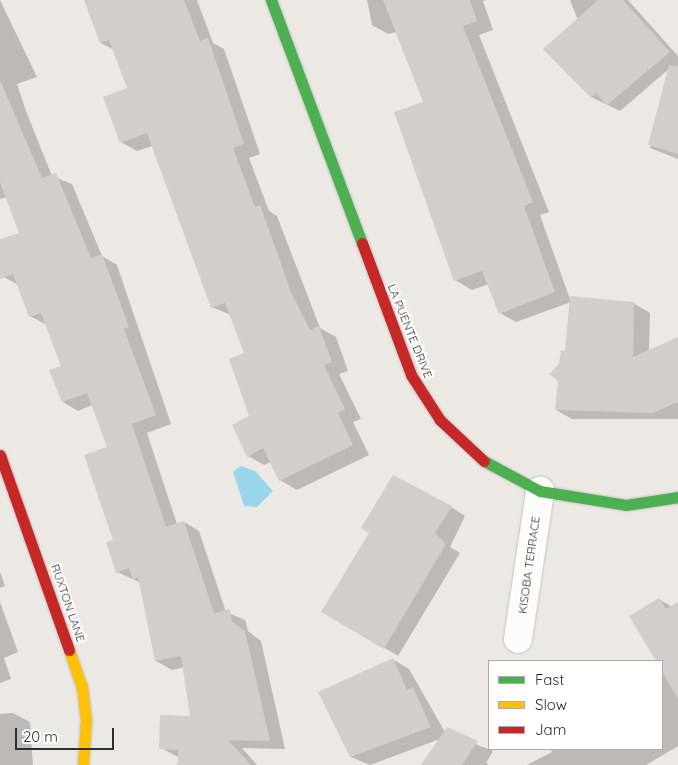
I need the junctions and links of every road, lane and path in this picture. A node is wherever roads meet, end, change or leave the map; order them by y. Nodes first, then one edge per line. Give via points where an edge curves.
1 (271, 0) edge
2 (0, 455) edge
3 (540, 491) junction
4 (678, 497) edge
5 (518, 639) dead end
6 (83, 765) edge

1 - 3 street, LA PUENTE DRIVE via 411,375 440,420 464,447 493,469
2 - 6 street, RUXTON LANE via 82,686 86,719
3 - 4 street, LA PUENTE DRIVE via 626,505
3 - 5 street, KISOBA TERRACE

